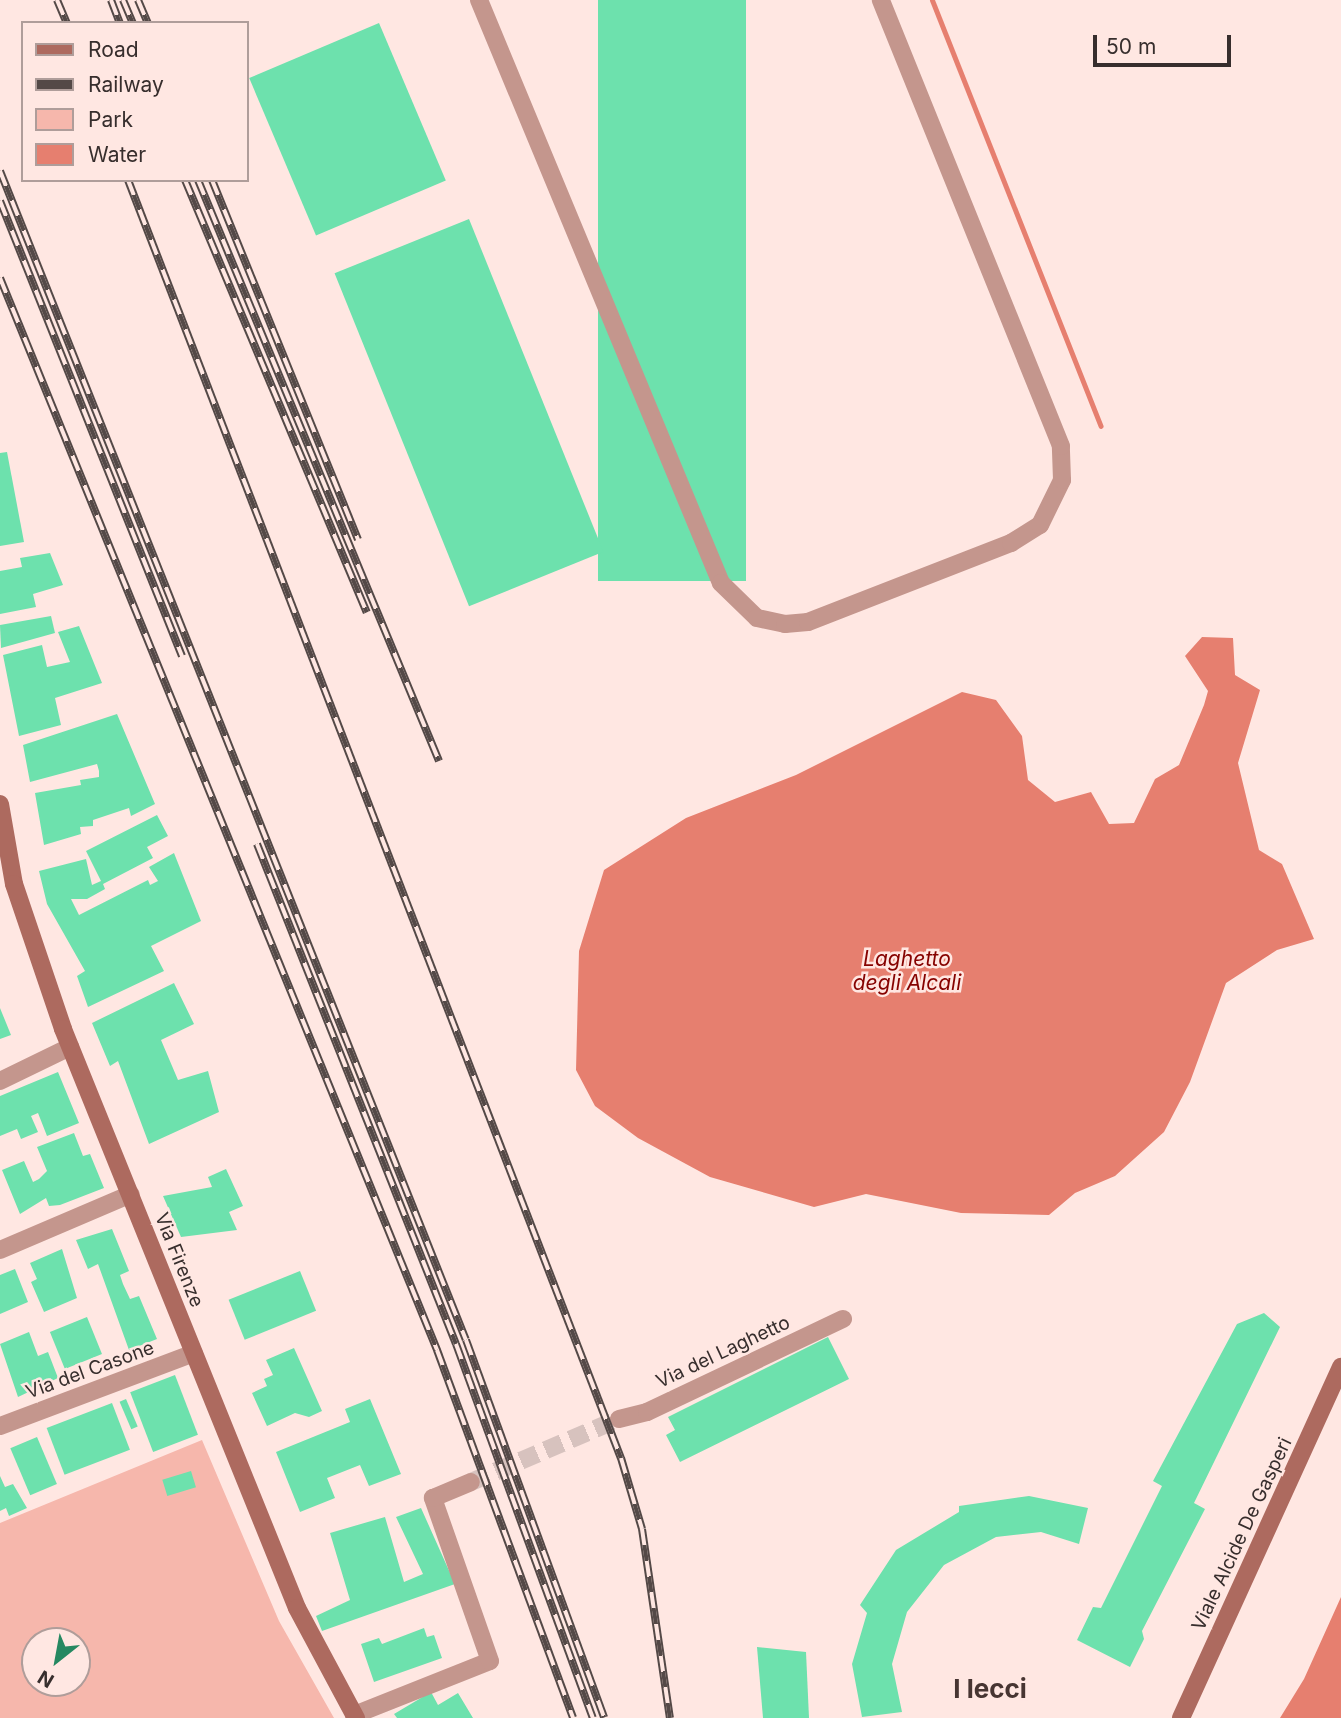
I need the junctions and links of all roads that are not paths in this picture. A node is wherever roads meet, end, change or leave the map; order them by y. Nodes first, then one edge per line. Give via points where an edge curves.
1 (479, 0) edge
2 (881, 0) edge
3 (0, 804) edge
4 (70, 1047) junction
5 (0, 1081) edge
6 (131, 1194) junction
7 (0, 1250) edge
8 (843, 1319) dead end
9 (194, 1353) junction
10 (1341, 1367) edge
11 (619, 1419) tunnel mouth
12 (0, 1426) edge
13 (471, 1482) tunnel mouth
14 (355, 1716) edge
15 (1181, 1718) edge

1 - 2 street via 721,583 757,618 785,624 808,622 1011,543 1040,524 1062,480 1061,446
3 - 4 main road, Via Firenze via 14,884
4 - 5 street
4 - 6 main road, Via Firenze
6 - 7 street
6 - 9 main road, Via Firenze
8 - 11 street, Via del Laghetto via 647,1412
9 - 12 street, Via del Casone
9 - 14 main road, Via Firenze via 297,1608
10 - 15 main road, Viale Alcide De Gasperi
13 - 14 street via 433,1499 490,1661

